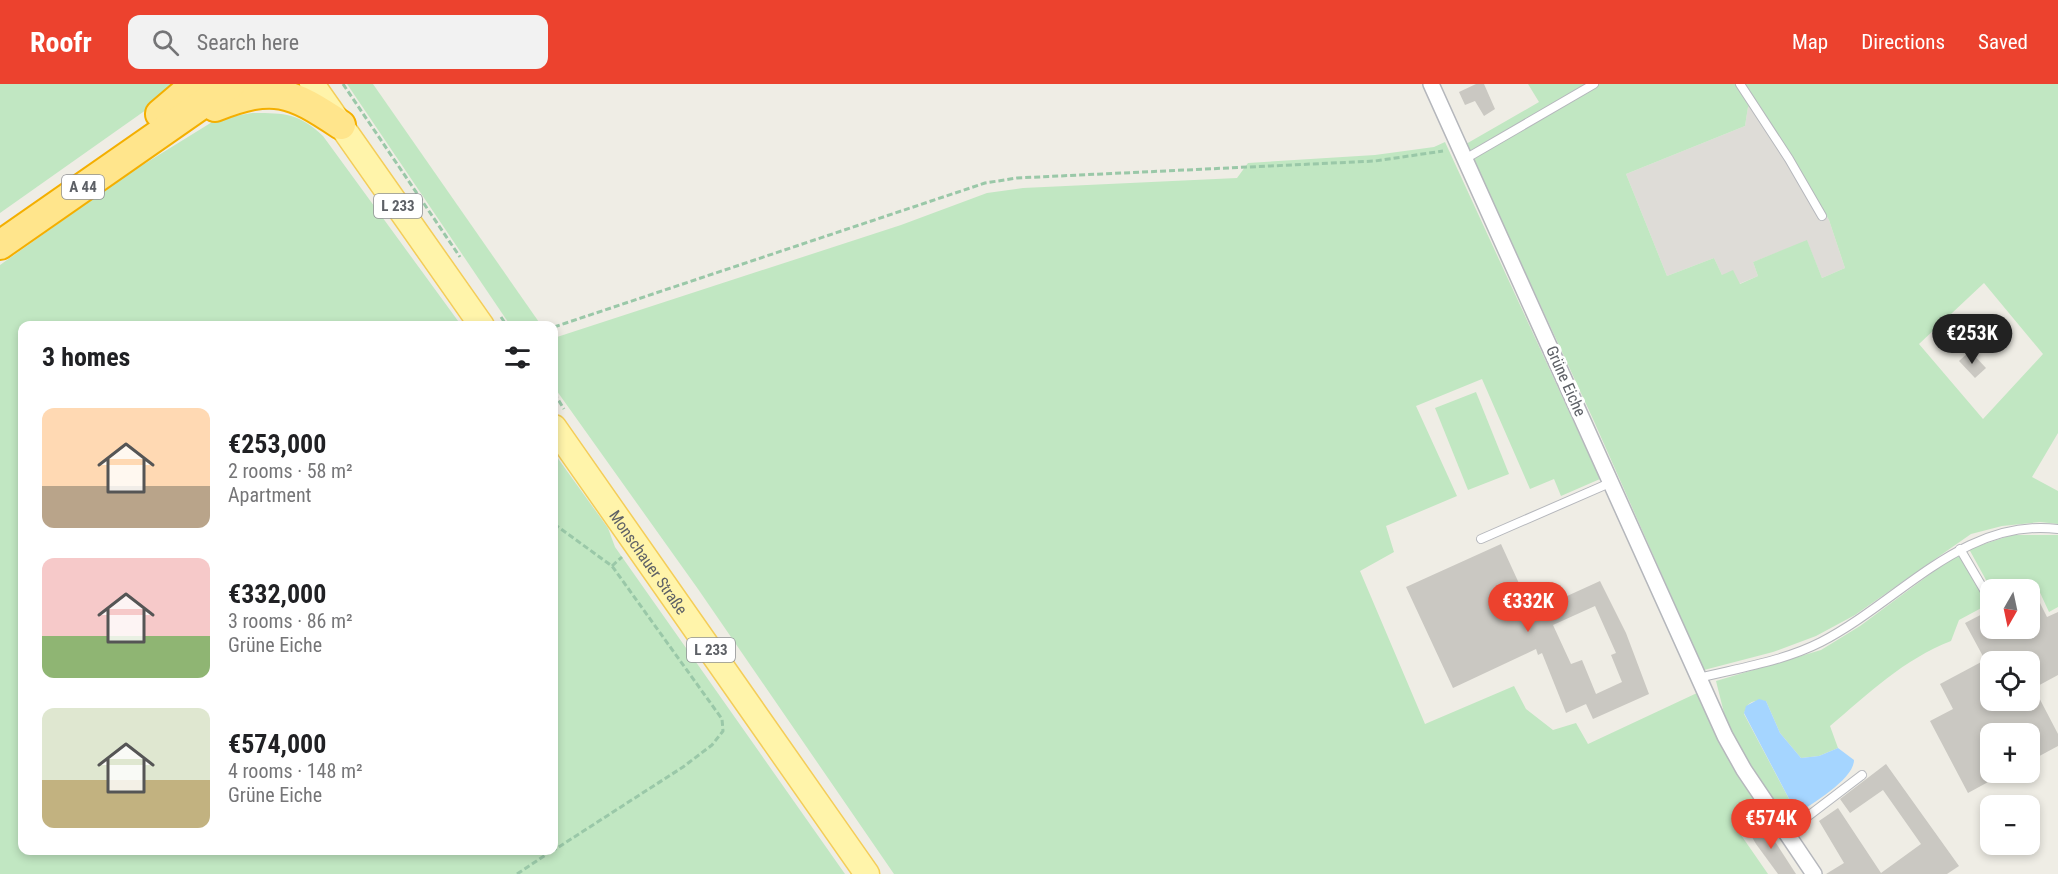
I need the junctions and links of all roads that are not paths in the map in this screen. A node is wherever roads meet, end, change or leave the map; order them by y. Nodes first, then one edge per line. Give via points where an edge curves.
1 (195, 84) edge
2 (231, 84) edge
3 (312, 84) edge
4 (1431, 84) edge
5 (1594, 84) edge
6 (1740, 84) edge
7 (341, 125) junction
8 (167, 129) junction
9 (1465, 159) junction
10 (1822, 216) dead end
11 (0, 229) edge
12 (0, 245) edge
13 (491, 321) edge
14 (558, 433) edge
15 (1611, 482) junction
16 (2058, 529) edge
17 (1481, 539) dead end
18 (1960, 549) junction
19 (1980, 583) edge
20 (1699, 678) junction
21 (1862, 775) dead end
22 (1786, 833) junction
23 (867, 874) edge
24 (1814, 874) edge

1 - 11 highway via 130,139
2 - 8 highway
3 - 7 main road, L 233
4 - 9 street, Grüne Eiche
5 - 9 lane
6 - 10 lane
7 - 8 highway via 301,98 266,90 243,93
7 - 13 main road, L 233
8 - 12 highway, A 44
9 - 15 street, Grüne Eiche
14 - 23 main road, Monschauer Straße / L 233
15 - 17 lane
15 - 20 street, Grüne Eiche
16 - 18 lane via 2015,528
18 - 19 lane
18 - 20 lane via 1858,621 1819,643
20 - 22 street, Grüne Eiche via 1744,770
21 - 22 lane
22 - 24 street, Grüne Eiche

